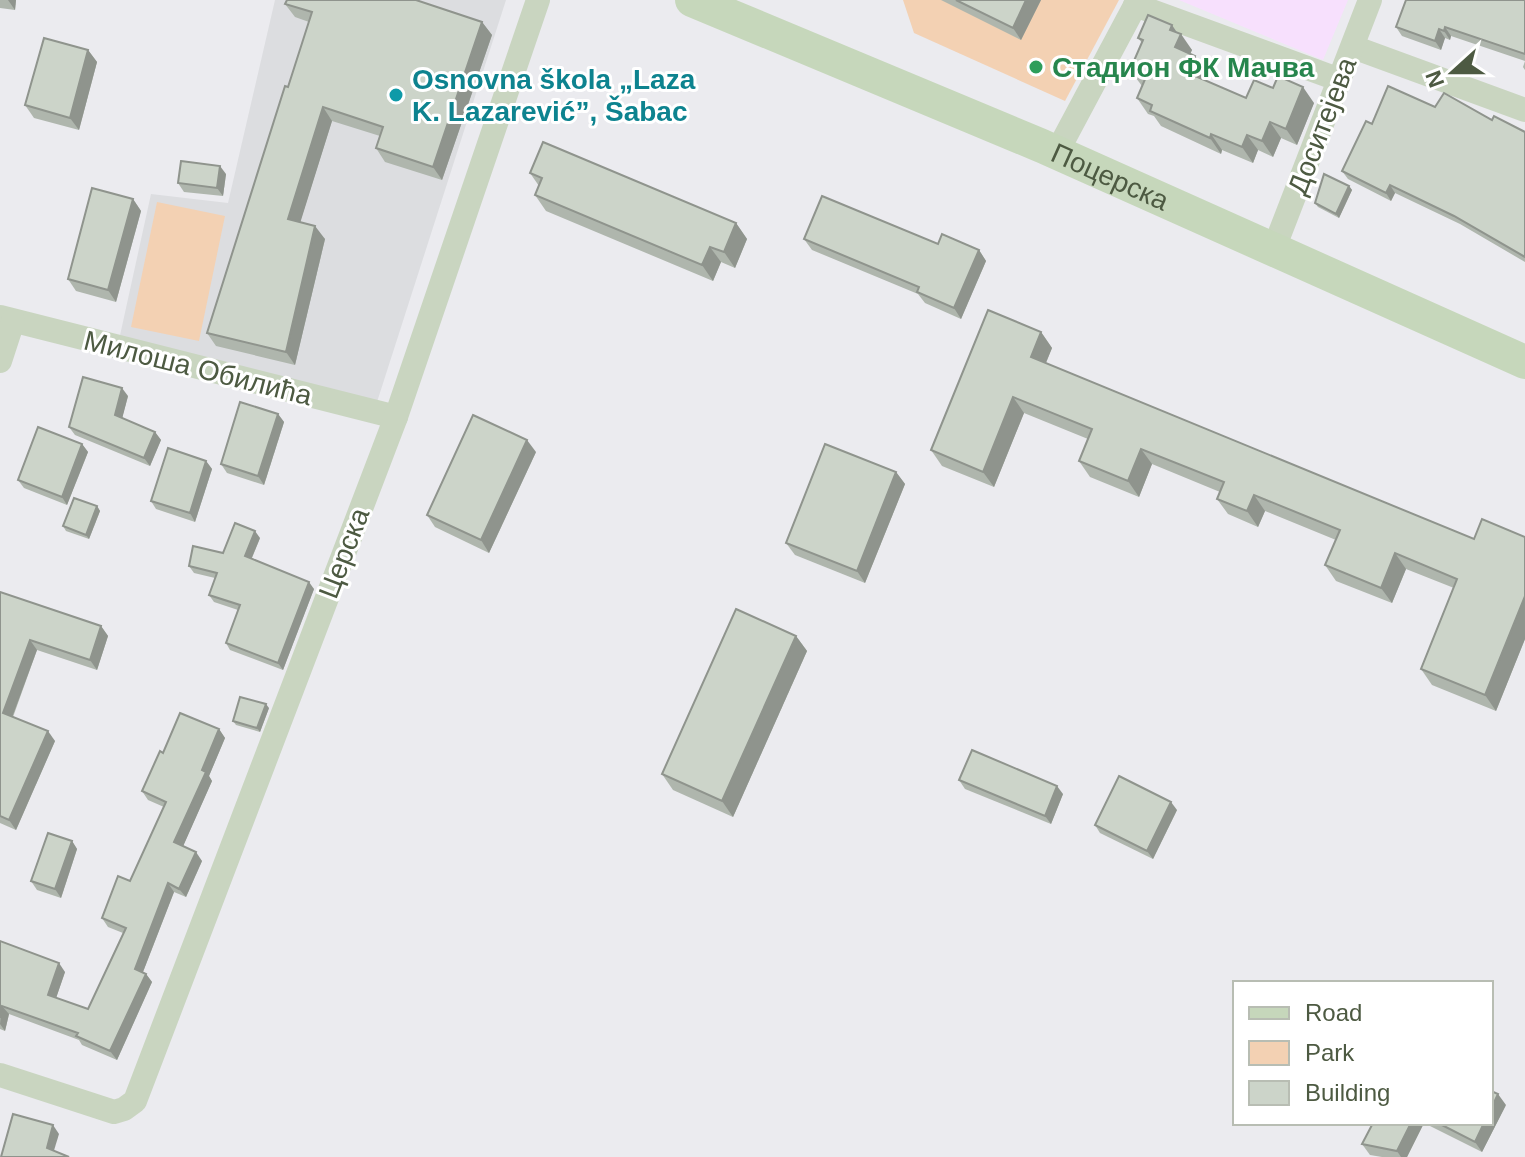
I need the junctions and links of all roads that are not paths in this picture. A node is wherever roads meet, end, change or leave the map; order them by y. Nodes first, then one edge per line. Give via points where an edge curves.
1 (538, 0) edge
2 (692, 0) edge
3 (1370, 0) edge
4 (1136, 3) edge
5 (1353, 47) junction
6 (1340, 80) junction
7 (1525, 110) edge
8 (1057, 152) junction
9 (1273, 251) junction
10 (6, 319) edge
11 (0, 361) edge
12 (1525, 362) edge
13 (396, 417) junction
14 (0, 1075) edge

1 - 13 street, Церска
2 - 8 main road, Поцерска
3 - 5 street, Доситејева
4 - 6 street
4 - 8 street
5 - 6 street, Доситејева
5 - 7 street
6 - 9 street, Доситејева
8 - 9 main road, Поцерска
9 - 12 main road, Поцерска
10 - 11 street
10 - 13 street, Милоша Обилића
13 - 14 street, Церска via 135,1101 114,1112

